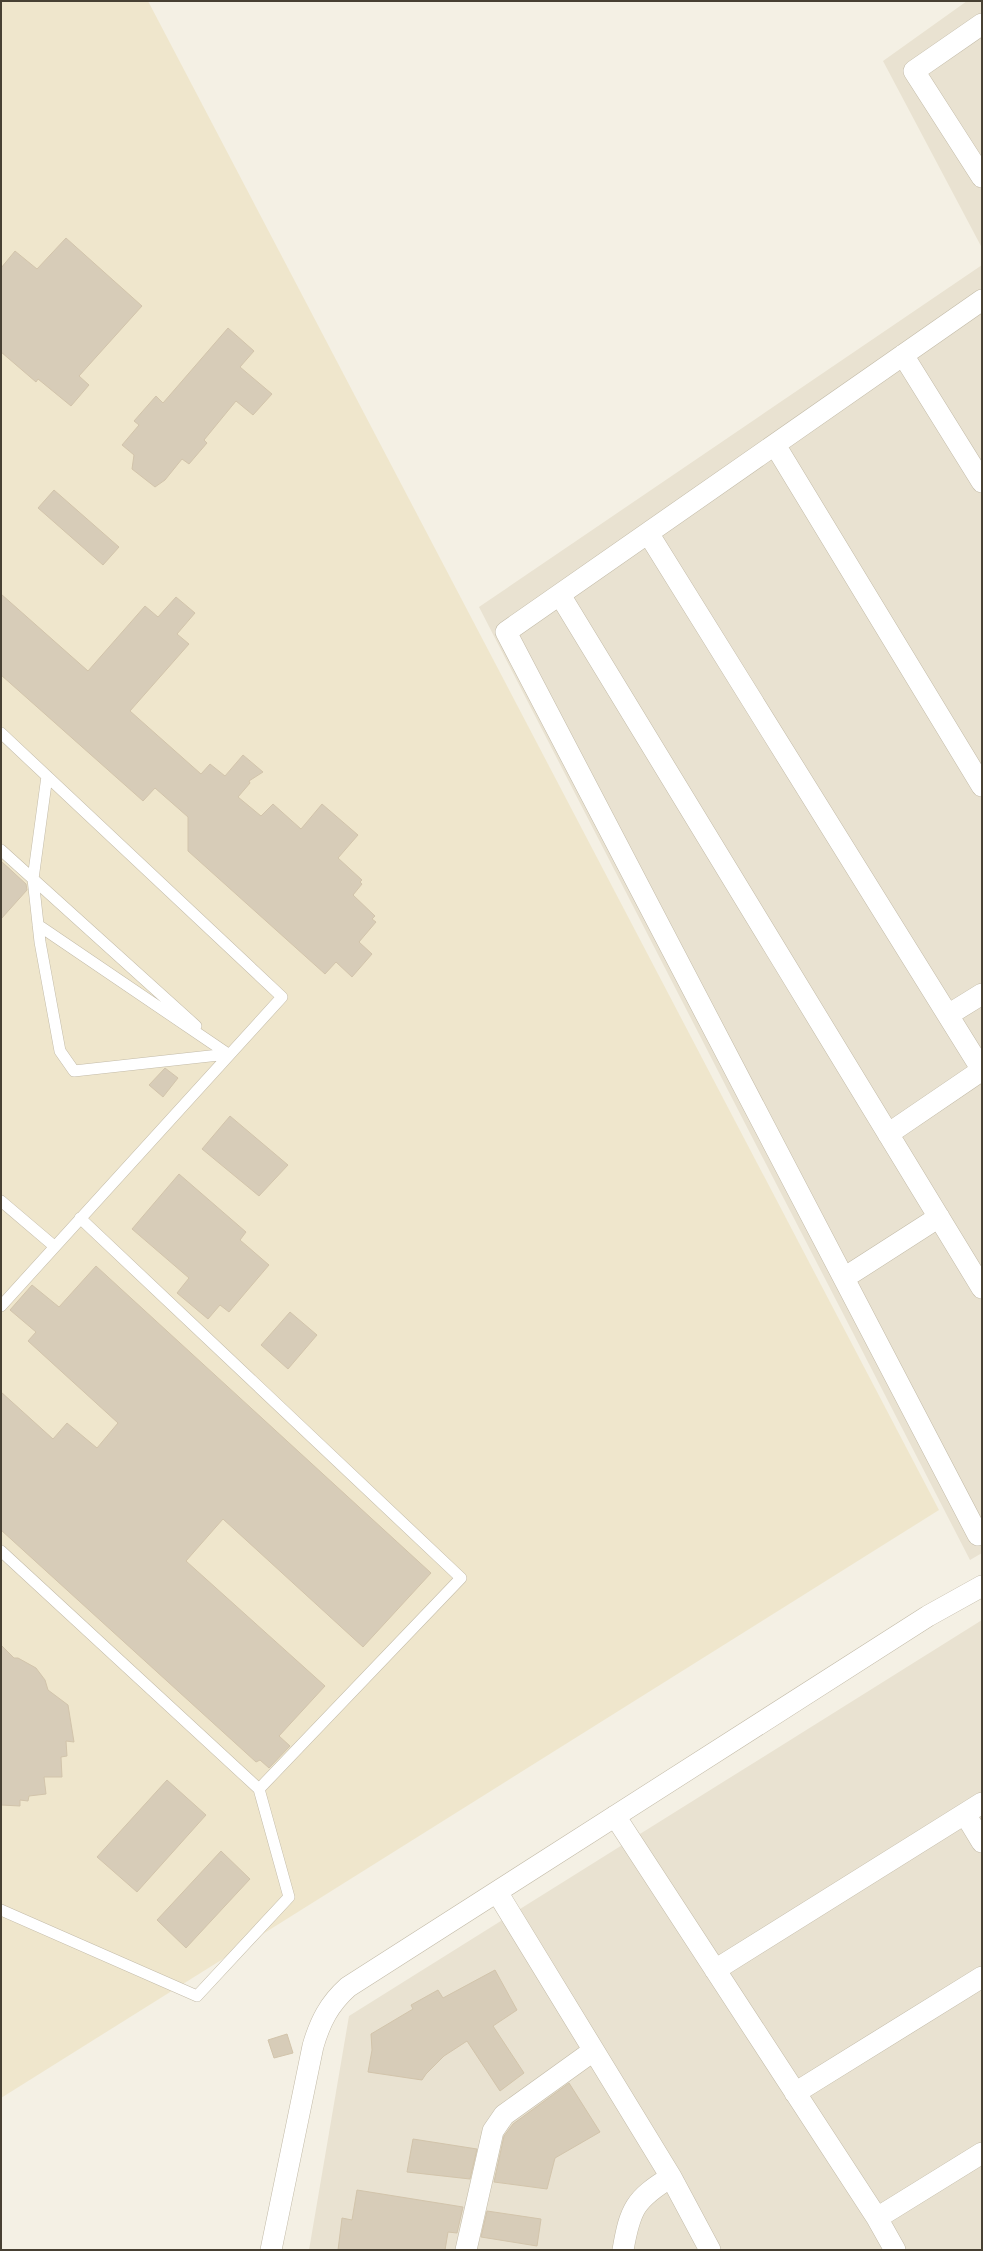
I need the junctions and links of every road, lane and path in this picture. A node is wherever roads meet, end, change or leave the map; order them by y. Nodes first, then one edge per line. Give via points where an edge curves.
1 (982, 24) edge
2 (980, 169) edge
3 (982, 300) edge
4 (903, 355) junction
5 (775, 444) junction
6 (982, 482) edge
7 (648, 533) junction
8 (560, 595) junction
9 (1, 733) edge
10 (47, 776) junction
11 (982, 786) edge
12 (1, 850) edge
13 (33, 879) junction
14 (38, 925) junction
15 (982, 994) edge
16 (948, 1016) junction
17 (228, 1054) junction
18 (982, 1070) edge
19 (888, 1134) junction
20 (1, 1202) edge
21 (939, 1217) junction
22 (80, 1218) junction
23 (54, 1246) junction
24 (844, 1278) junction
25 (982, 1288) edge
26 (1, 1306) edge
27 (978, 1535) dead end
28 (1, 1551) edge
29 (982, 1586) edge
30 (259, 1789) junction
31 (982, 1803) edge
32 (965, 1814) junction
33 (615, 1816) junction
34 (982, 1842) edge
35 (497, 1892) junction
36 (1, 1910) edge
37 (715, 1970) junction
38 (982, 1977) edge
39 (593, 2051) junction
40 (795, 2093) junction
41 (982, 2153) edge
42 (671, 2177) junction
43 (876, 2218) junction
44 (271, 2250) edge
45 (466, 2250) edge
46 (623, 2250) edge
47 (710, 2250) edge
48 (895, 2250) edge

1 - 2 street via 914,71
3 - 4 street
4 - 5 street
4 - 6 street
5 - 7 street
5 - 11 street
7 - 8 street
7 - 16 street
8 - 19 street
8 - 24 street via 506,632
9 - 10 lane
10 - 13 lane
10 - 17 lane via 282,997
12 - 13 lane
13 - 14 lane
13 - 17 lane
14 - 17 lane
14 - 17 lane via 60,1051 74,1071
15 - 16 street
16 - 18 street
17 - 22 lane
18 - 19 street
19 - 21 street
20 - 23 lane
21 - 24 street
21 - 25 street
22 - 23 lane
22 - 30 lane via 461,1578
23 - 26 lane
24 - 27 street
28 - 30 lane
29 - 33 street via 928,1616
30 - 36 lane via 289,1897 197,1996
31 - 32 street
32 - 34 street
32 - 37 street
33 - 35 street
33 - 37 street
35 - 39 street
35 - 44 street via 348,1987 335,1999 323,2016 313,2046
37 - 40 street
38 - 40 street
39 - 42 street
39 - 45 street via 504,2115 498,2122 493,2132
40 - 43 street
41 - 43 street
42 - 46 street via 638,2200 627,2228
42 - 47 street
43 - 48 street

